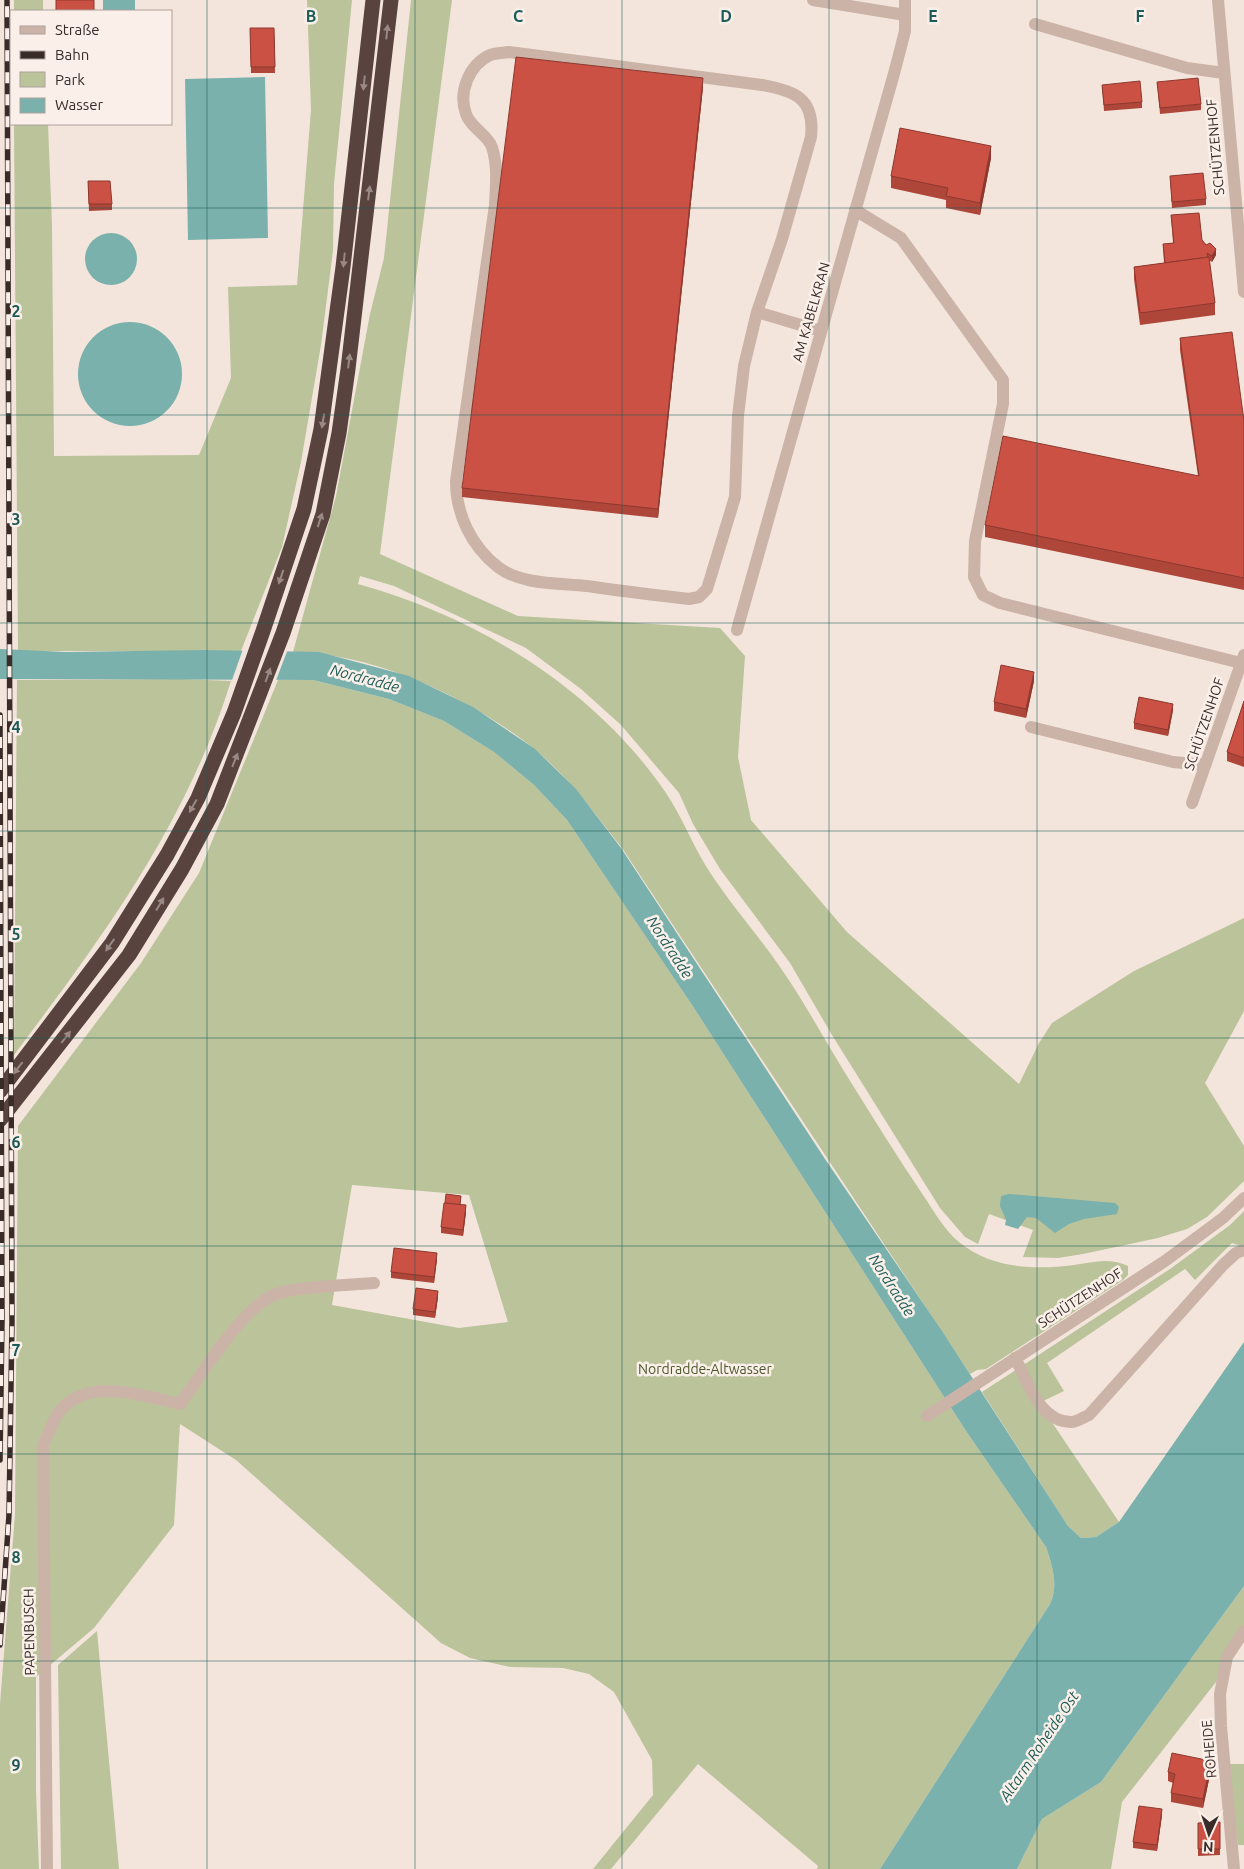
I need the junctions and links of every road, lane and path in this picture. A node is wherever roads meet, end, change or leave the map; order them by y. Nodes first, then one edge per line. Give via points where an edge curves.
1 (373, 0) edge
2 (391, 0) edge
3 (813, 0) edge
4 (905, 0) edge
5 (1218, 0) edge
6 (905, 15) junction
7 (1035, 24) dead end
8 (1224, 73) junction
9 (855, 210) junction
10 (1244, 292) edge
11 (757, 312) junction
12 (821, 331) junction
13 (737, 630) dead end
14 (1243, 659) edge
15 (1031, 727) dead end
16 (1205, 765) junction
17 (1192, 803) dead end
18 (0, 1091) edge
19 (0, 1120) edge
20 (1244, 1198) edge
21 (1244, 1250) edge
22 (374, 1283) dead end
23 (1015, 1358) junction
24 (931, 1414) dead end
25 (1244, 1631) edge
26 (47, 1869) edge
27 (1234, 1869) edge

1 -> 18 highway via 321,429 304,509 263,631 234,713 198,798 167,855 112,943
19 -> 2 highway via 129,955 182,869 217,804 284,633 323,514 338,434
3 - 6 street
4 - 6 street, AM KABELKRAN
5 - 8 street, SCHÜTZENHOF
6 - 9 street, AM KABELKRAN via 905,31
7 - 8 street via 1165,62
8 - 10 street, SCHÜTZENHOF
9 - 12 street, AM KABELKRAN
9 - 14 street via 902,238 1004,380 1003,404 975,541 974,576 983,595 1000,603
11 - 11 street via 811,137 809,108 800,97 787,89 762,84 509,52 492,54 476,63 467,78 464,96 466,115 491,145 497,167 495,205 456,500 460,518 498,568 524,579 689,599 699,597 707,589 735,497 738,416 744,366
11 - 12 street
12 - 13 street, AM KABELKRAN
14 - 16 street, SCHÜTZENHOF
15 - 16 street via 1172,762
16 - 17 street, SCHÜTZENHOF
20 - 23 street, SCHÜTZENHOF via 1223,1218 1164,1261
21 - 23 street via 1223,1265 1089,1414 1073,1422 1055,1418 1038,1403
22 - 26 street, PAPENBUSCH via 308,1288 269,1297 241,1322 180,1404 125,1392 93,1392 74,1400 59,1412 43,1446
23 - 24 street, SCHÜTZENHOF
25 - 27 street, ROHEIDE via 1227,1657 1220,1694

